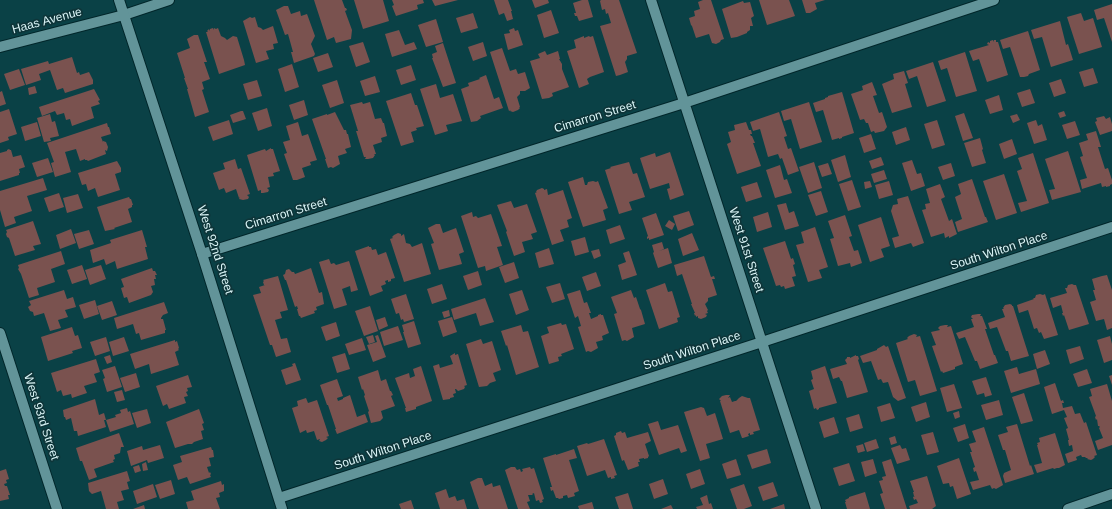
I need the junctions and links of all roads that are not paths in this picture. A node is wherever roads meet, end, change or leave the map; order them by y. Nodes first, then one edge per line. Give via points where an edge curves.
1 (119, 0) edge
2 (169, 0) edge
3 (651, 0) edge
4 (994, 0) edge
5 (124, 15) junction
6 (0, 47) edge
7 (684, 103) junction
8 (1112, 227) edge
9 (202, 254) junction
10 (0, 333) edge
11 (762, 342) junction
12 (1112, 494) edge
13 (279, 498) junction
14 (57, 509) edge
15 (282, 509) edge
16 (816, 509) edge
17 (1068, 509) edge

1 - 5 street, West 92nd Street
2 - 5 street, Haas Avenue
3 - 7 street, West 91st Street
4 - 7 street, Cimarron Street
5 - 6 street, Haas Avenue
5 - 9 street, West 92nd Street
7 - 9 street, Cimarron Street
7 - 11 street, West 91st Street
8 - 11 street, South Wilton Place
9 - 13 street, West 92nd Street
10 - 14 street, West 93rd Street
11 - 13 street, South Wilton Place
11 - 16 street, West 91st Street
12 - 17 street
13 - 15 street, West 92nd Street

